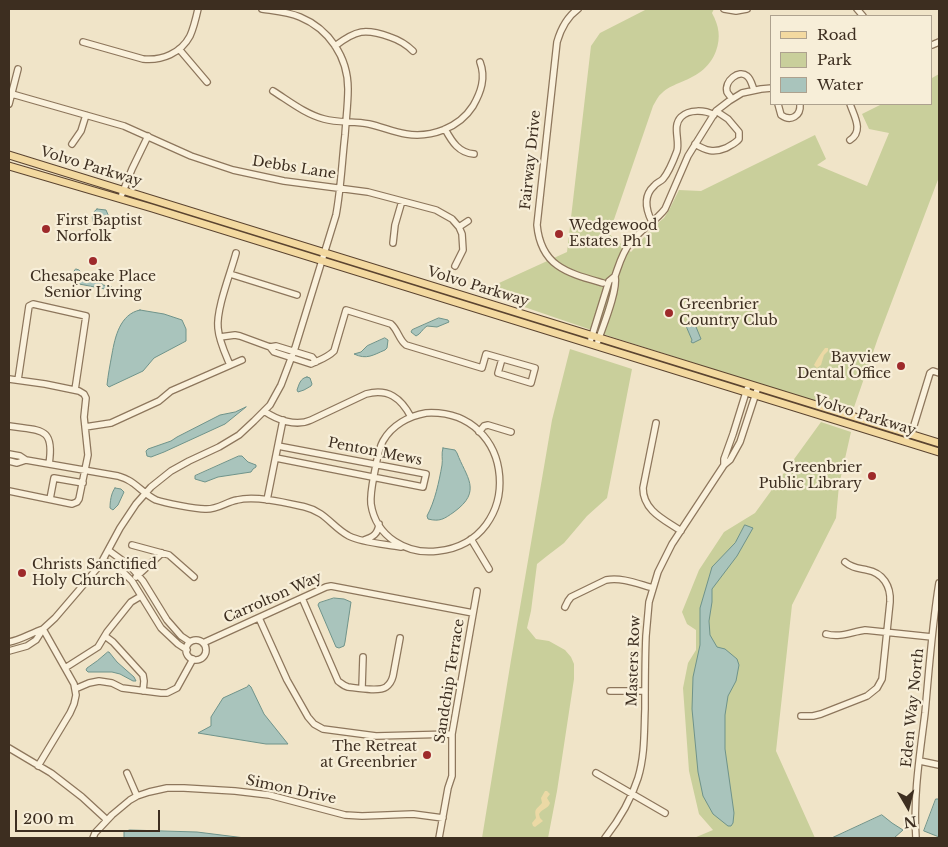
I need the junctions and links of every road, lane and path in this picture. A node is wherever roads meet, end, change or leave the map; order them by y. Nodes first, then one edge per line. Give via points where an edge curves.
1 (198, 9) edge
2 (262, 9) edge
3 (577, 9) edge
4 (724, 9) edge
5 (747, 9) edge
6 (82, 42) dead end
7 (335, 46) junction
8 (179, 49) junction
9 (413, 51) dead end
10 (480, 62) dead end
11 (18, 69) dead end
12 (207, 82) dead end
13 (770, 88) edge
14 (754, 90) junction
15 (273, 91) dead end
16 (12, 94) junction
17 (732, 99) junction
18 (9, 104) edge
19 (778, 105) edge
20 (800, 105) edge
21 (850, 105) edge
22 (715, 113) junction
23 (86, 115) junction
24 (346, 122) junction
25 (445, 129) junction
26 (148, 136) junction
27 (850, 140) dead end
28 (72, 144) dead end
29 (695, 144) junction
30 (474, 154) dead end
31 (9, 155) edge
32 (9, 166) edge
33 (340, 188) junction
34 (124, 190) junction
35 (121, 198) junction
36 (402, 201) junction
37 (468, 221) dead end
38 (652, 222) junction
39 (459, 227) junction
40 (393, 243) dead end
41 (236, 252) dead end
42 (324, 252) junction
43 (322, 261) junction
44 (456, 266) dead end
45 (230, 274) junction
46 (603, 283) dead end
47 (296, 295) dead end
48 (595, 337) junction
49 (220, 338) junction
50 (593, 344) junction
51 (270, 347) junction
52 (294, 351) junction
53 (292, 358) junction
54 (502, 359) junction
55 (242, 360) dead end
56 (316, 362) junction
57 (230, 365) junction
58 (939, 373) edge
59 (9, 379) edge
60 (18, 380) junction
61 (748, 384) junction
62 (758, 388) junction
63 (75, 390) junction
64 (746, 392) junction
65 (755, 395) junction
66 (264, 411) junction
67 (411, 417) junction
68 (283, 420) junction
69 (656, 423) dead end
70 (9, 426) edge
71 (85, 428) junction
72 (479, 432) junction
73 (511, 432) dead end
74 (911, 435) junction
75 (939, 443) edge
76 (278, 446) junction
77 (939, 452) edge
78 (9, 454) edge
79 (276, 458) junction
80 (26, 460) junction
81 (9, 461) edge
82 (49, 464) junction
83 (376, 464) junction
84 (724, 465) junction
85 (86, 471) junction
86 (374, 477) junction
87 (83, 483) junction
88 (9, 491) edge
89 (145, 493) junction
90 (50, 500) junction
91 (268, 500) junction
92 (379, 524) junction
93 (681, 531) junction
94 (470, 539) junction
95 (364, 540) junction
96 (132, 546) dead end
97 (406, 548) junction
98 (108, 550) junction
99 (162, 553) junction
100 (103, 560) junction
101 (845, 562) dead end
102 (490, 569) dead end
103 (138, 575) junction
104 (194, 578) dead end
105 (132, 581) junction
106 (653, 588) junction
107 (939, 588) edge
108 (477, 591) dead end
109 (141, 596) junction
110 (302, 598) junction
111 (565, 606) dead end
112 (473, 613) junction
113 (259, 618) junction
114 (43, 629) junction
115 (887, 632) junction
116 (826, 634) dead end
117 (105, 636) junction
118 (932, 637) junction
119 (400, 638) dead end
120 (9, 642) edge
121 (190, 642) junction
122 (203, 643) junction
123 (186, 650) junction
124 (9, 651) edge
125 (363, 657) dead end
126 (193, 659) junction
127 (65, 668) junction
128 (362, 688) junction
129 (75, 689) junction
130 (144, 691) junction
131 (610, 691) dead end
132 (645, 691) junction
133 (801, 716) dead end
134 (452, 734) junction
135 (9, 748) edge
136 (920, 762) junction
137 (939, 765) edge
138 (38, 766) junction
139 (126, 773) dead end
140 (596, 774) dead end
141 (632, 794) junction
142 (137, 796) junction
143 (665, 813) dead end
144 (443, 818) junction
145 (107, 820) junction
146 (916, 837) edge
147 (93, 838) edge
148 (439, 838) edge
149 (605, 838) edge

1 - 8 street via 191,35
2 - 7 street via 294,15 310,22
3 - 46 street, Fairway Drive via 565,22 557,42 537,226 538,236 551,261 573,274
4 - 5 street
6 - 8 street via 150,60
7 - 9 street via 353,34 372,32 397,39
7 - 24 street via 348,79
8 - 12 street
10 - 25 street via 483,79 480,93 464,117
11 - 16 street
13 - 14 street
14 - 17 street
14 - 17 street via 748,76 740,74 728,82 727,91
15 - 24 street via 314,116
16 - 18 street
16 - 23 street, Debbs Lane
17 - 22 street
19 - 20 street via 781,115 790,118 799,113
21 - 27 street via 858,127
22 - 29 street
22 - 29 street via 728,119 739,132 739,139 714,152
22 - 38 street via 690,112 678,121 677,151 664,177 647,197 647,210
23 - 26 street, Debbs Lane
23 - 28 street via 82,131
24 - 25 street via 412,135
24 - 33 street
25 - 30 street via 457,147
26 - 33 street, Debbs Lane via 233,170
26 - 34 street
29 - 38 street via 665,209
31 - 34 main road, Volvo Parkway
32 - 35 main road, Volvo Parkway
33 - 36 street, Debbs Lane
33 - 42 street
34 - 35 street
34 - 42 main road, Volvo Parkway
35 - 43 main road, Volvo Parkway
36 - 39 street, Debbs Lane via 436,210
36 - 40 street
37 - 39 street
38 - 48 street via 628,245 620,261 614,293
39 - 44 street via 463,250
41 - 45 street
42 - 43 street
42 - 48 main road, Volvo Parkway
43 - 50 main road, Volvo Parkway
43 - 52 street
45 - 47 street
45 - 49 street via 218,320
48 - 50 street
48 - 61 main road, Volvo Parkway
49 - 51 street via 235,335
49 - 57 street
50 - 64 main road, Volvo Parkway
51 - 52 street
51 - 53 street via 274,352
52 - 53 street
52 - 56 street via 312,357
53 - 56 street via 311,364
53 - 66 street via 281,385
54 - 54 street via 535,368 531,383 498,373
54 - 56 street via 486,354 482,368 406,345 392,324 346,310 334,351
55 - 57 street
57 - 71 street via 111,423
58 - 74 street via 930,373
59 - 60 street
60 - 63 street
60 - 63 street via 30,306 33,304 86,316
61 - 62 main road, Volvo Parkway
61 - 64 street, Masters Row
62 - 65 street, Masters Row
62 - 74 main road, Volvo Parkway
63 - 71 street via 86,398
64 - 65 main road, Volvo Parkway
64 - 84 street, Masters Row
65 - 77 main road, Volvo Parkway
65 - 84 street, Masters Row via 740,442
66 - 68 street
66 - 89 street via 239,434 171,471
67 - 68 street via 397,398 374,392 306,422
67 - 72 street via 426,413 448,414 464,420
67 - 83 street via 384,438
68 - 76 street
69 - 93 street via 644,497 654,512
70 - 82 street via 46,434 51,447
71 - 85 street via 88,448
72 - 73 street via 488,425
72 - 94 street via 495,455 500,490 490,519
74 - 75 main road, Volvo Parkway
76 - 79 street
76 - 83 street, Penton Mews
78 - 80 street
79 - 86 street, Penton Mews
79 - 91 street
80 - 81 street
80 - 82 street
82 - 85 street
83 - 86 street
83 - 86 street, Penton Mews via 426,474 423,487
84 - 93 street, Masters Row
85 - 87 street
85 - 89 street via 118,476
86 - 92 street via 371,504
87 - 90 street via 77,502
87 - 90 street via 54,478
88 - 90 street
89 - 91 street via 156,500 203,509 242,499
89 - 98 street
91 - 95 street via 318,512 346,534
92 - 95 street via 376,534
92 - 97 street via 393,541
93 - 106 street, Masters Row
94 - 97 street via 441,551
94 - 102 street
95 - 97 street
96 - 99 street
98 - 100 street
98 - 103 street
99 - 103 street
99 - 104 street via 169,555
100 - 105 street via 119,568
100 - 114 street
101 - 115 street via 848,566 872,572 886,582 891,597
103 - 105 street
103 - 121 street via 167,620
105 - 109 street
106 - 111 street via 623,580 606,580 571,597
106 - 132 street, Masters Row via 647,619
107 - 118 street, Eden Way North
108 - 112 street, Sandchip Terrace
109 - 117 street via 131,602
109 - 123 street via 161,628
110 - 112 street, Carrolton Way via 331,586
110 - 113 street, Carrolton Way
110 - 128 street via 338,681 348,687
112 - 134 street, Sandchip Terrace
113 - 122 street, Carrolton Way
113 - 134 street via 287,680 314,724 323,729 376,736
114 - 120 street
114 - 124 street via 27,646
114 - 127 street
115 - 116 street via 865,630 841,636
115 - 118 street
115 - 133 street via 882,679 872,694 822,714
117 - 127 street via 98,647
117 - 130 street via 143,675
118 - 136 street, Eden Way North
119 - 128 street via 391,681 382,689
121 - 122 street
121 - 123 street
122 - 126 street via 204,655
123 - 126 street
125 - 128 street
126 - 130 street via 177,688 167,693
127 - 129 street
129 - 130 street via 99,681
129 - 138 street via 70,713
131 - 132 street
132 - 141 street, Masters Row via 643,752
134 - 144 street, Sandchip Terrace via 452,776
135 - 138 street
136 - 137 street
136 - 146 street, Eden Way North
138 - 145 street via 82,797
139 - 142 street
140 - 141 street
141 - 143 street
141 - 149 street, Masters Row
142 - 144 street, Simon Drive via 167,788 235,791 345,815 413,814
142 - 145 street, Simon Drive
144 - 148 street, Sandchip Terrace
145 - 147 street, Simon Drive

